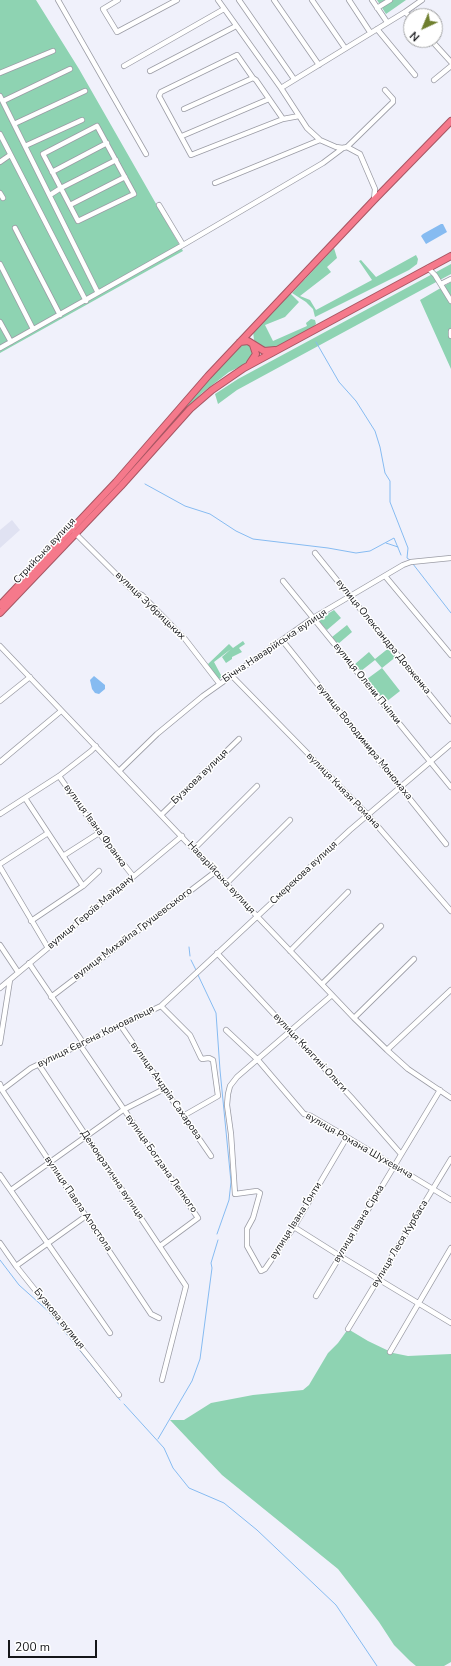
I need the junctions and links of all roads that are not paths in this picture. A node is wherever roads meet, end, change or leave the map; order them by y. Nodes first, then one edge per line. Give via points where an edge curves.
1 (58, 0) edge
2 (118, 0) edge
3 (176, 0) edge
4 (218, 0) edge
5 (239, 0) edge
6 (274, 0) edge
7 (312, 0) edge
8 (349, 0) edge
9 (372, 0) edge
10 (390, 0) edge
11 (422, 0) edge
12 (377, 8) junction
13 (411, 8) edge
14 (224, 9) junction
15 (403, 13) edge
16 (386, 22) junction
17 (236, 26) junction
18 (377, 28) junction
19 (370, 32) junction
20 (345, 48) junction
21 (438, 48) edge
22 (53, 51) dead end
23 (451, 62) edge
24 (319, 65) junction
25 (124, 66) dead end
26 (451, 66) edge
27 (70, 70) dead end
28 (150, 71) dead end
29 (0, 73) edge
30 (415, 75) dead end
31 (253, 78) junction
32 (294, 79) junction
33 (434, 80) dead end
34 (281, 88) junction
35 (385, 90) dead end
36 (85, 91) dead end
37 (0, 96) edge
38 (269, 99) junction
39 (2, 101) junction
40 (184, 109) dead end
41 (299, 116) junction
42 (283, 119) junction
43 (82, 120) dead end
44 (451, 121) edge
45 (14, 124) junction
46 (0, 134) edge
47 (182, 136) junction
48 (320, 140) junction
49 (107, 143) junction
50 (25, 146) junction
51 (345, 148) junction
52 (146, 154) dead end
53 (10, 155) junction
54 (116, 160) junction
55 (0, 162) edge
56 (52, 172) junction
57 (125, 177) junction
58 (216, 183) dead end
59 (61, 188) junction
60 (375, 189) junction
61 (384, 189) junction
62 (0, 193) edge
63 (50, 195) junction
64 (3, 198) dead end
65 (374, 200) junction
66 (159, 204) dead end
67 (70, 205) junction
68 (15, 228) dead end
69 (183, 245) junction
70 (451, 256) edge
71 (0, 264) edge
72 (428, 268) junction
73 (451, 279) edge
74 (441, 284) junction
75 (98, 293) junction
76 (450, 298) edge
77 (86, 301) junction
78 (60, 315) junction
79 (0, 322) edge
80 (33, 329) junction
81 (4, 330) junction
82 (451, 331) edge
83 (0, 335) edge
84 (451, 336) edge
85 (11, 342) junction
86 (240, 342) junction
87 (253, 344) junction
88 (0, 348) edge
89 (278, 350) junction
90 (244, 368) junction
91 (86, 518) junction
92 (75, 533) junction
93 (315, 553) dead end
94 (451, 558) edge
95 (385, 576) junction
96 (283, 581) dead end
97 (351, 597) junction
98 (0, 605) edge
99 (0, 613) edge
100 (313, 618) junction
101 (282, 640) junction
102 (0, 646) edge
103 (451, 655) edge
104 (231, 675) junction
105 (30, 677) junction
106 (219, 684) junction
107 (0, 701) edge
108 (61, 711) junction
109 (451, 721) edge
110 (239, 739) dead end
111 (451, 744) edge
112 (96, 746) junction
113 (430, 761) junction
114 (0, 762) edge
115 (119, 771) junction
116 (59, 776) junction
117 (257, 786) dead end
118 (399, 787) junction
119 (451, 787) edge
120 (25, 798) junction
121 (0, 814) edge
122 (367, 814) junction
123 (161, 815) junction
124 (290, 820) dead end
125 (48, 833) junction
126 (99, 833) junction
127 (182, 836) junction
128 (446, 844) dead end
129 (194, 849) junction
130 (63, 856) junction
131 (0, 866) edge
132 (99, 871) dead end
133 (215, 872) junction
134 (132, 876) junction
135 (226, 884) junction
136 (83, 886) junction
137 (348, 892) dead end
138 (451, 911) edge
139 (258, 916) junction
140 (31, 921) junction
141 (381, 926) dead end
142 (0, 945) edge
143 (48, 948) junction
144 (290, 951) junction
145 (217, 953) junction
146 (414, 959) dead end
147 (29, 963) junction
148 (18, 972) junction
149 (10, 980) junction
150 (322, 984) junction
151 (0, 988) edge
152 (451, 990) edge
153 (332, 995) junction
154 (51, 997) junction
155 (161, 1006) junction
156 (354, 1018) junction
157 (121, 1026) junction
158 (226, 1030) dead end
159 (290, 1032) junction
160 (0, 1043) edge
161 (82, 1045) junction
162 (387, 1050) junction
163 (258, 1060) junction
164 (39, 1065) junction
165 (1, 1087) edge
166 (164, 1089) junction
167 (440, 1090) junction
168 (451, 1098) edge
169 (124, 1110) junction
170 (183, 1116) junction
171 (86, 1136) junction
172 (347, 1137) junction
173 (401, 1154) junction
174 (211, 1156) dead end
175 (451, 1159) edge
176 (50, 1162) junction
177 (394, 1165) junction
178 (0, 1175) edge
179 (433, 1189) junction
180 (11, 1190) junction
181 (451, 1200) edge
182 (86, 1216) junction
183 (294, 1227) junction
184 (48, 1242) junction
185 (0, 1243) edge
186 (160, 1246) junction
187 (451, 1248) edge
188 (340, 1256) junction
189 (16, 1266) junction
190 (378, 1279) junction
191 (316, 1296) dead end
192 (418, 1303) junction
193 (159, 1318) dead end
194 (451, 1323) edge
195 (348, 1328) dead end
196 (110, 1332) dead end
197 (390, 1352) dead end
198 (162, 1380) dead end
199 (119, 1395) dead end

1 - 52 street
2 - 3 street via 103,9 116,32
4 - 14 street
5 - 32 street
6 - 24 street
7 - 20 street
8 - 19 street
9 - 12 street
10 - 12 street
11 - 13 street
12 - 16 street
14 - 17 street
14 - 25 street
15 - 16 street
16 - 18 street
17 - 28 street
17 - 34 street
18 - 19 street
18 - 30 street
19 - 20 street
20 - 24 street
21 - 23 street
22 - 29 street
24 - 32 street
26 - 33 street
27 - 39 street
31 - 38 street
31 - 40 street
31 - 47 street via 237,55 161,92 159,96
32 - 34 street
34 - 41 street
35 - 51 street via 393,102
36 - 45 street
37 - 39 street
38 - 42 street
38 - 47 street
39 - 45 street
41 - 42 street
41 - 48 street
42 - 47 street via 191,155
43 - 50 street
44 - 61 highway
45 - 50 street
46 - 53 street
48 - 51 street
48 - 58 street
49 - 54 street
49 - 56 street
49 - 56 street via 97,126 43,154
50 - 63 street
51 - 60 street via 360,154
51 - 69 street
53 - 55 street
53 - 77 street
54 - 57 street
54 - 59 street
56 - 59 street
57 - 67 street
57 - 67 street via 134,194 78,221
59 - 63 street
59 - 67 street
60 - 61 street
60 - 65 street
61 - 65 highway
62 - 64 street
63 - 75 street
65 - 86 highway
66 - 69 street
68 - 78 street
69 - 75 street
70 - 72 highway
71 - 80 street
72 - 74 street
72 - 89 highway
73 - 74 street
74 - 76 street
75 - 77 street
77 - 78 street
78 - 80 street
79 - 81 street
80 - 85 street
81 - 83 street
81 - 85 street
82 - 84 street
85 - 88 street
86 - 87 highway via 248,341
86 - 91 highway via 200,384
87 - 89 highway via 264,351
87 - 90 highway via 255,358
89 - 90 highway
90 - 91 highway via 190,409 121,486
91 - 92 highway, Стрийська вулиця
91 - 98 highway, Стрийська вулиця
92 - 99 highway, Стрийська вулиця
92 - 106 street, вулиця Зубрицьких via 185,639
93 - 97 street, вулиця Олександра Довженка
94 - 95 street, Бічна Наварійська вулиця via 411,562
95 - 97 street, Бічна Наварійська вулиця
95 - 103 street
96 - 100 street, вулиця Олени Пчілки
97 - 100 street, Бічна Наварійська вулиця
97 - 109 street, вулиця Олександра Довженка
100 - 101 street, Бічна Наварійська вулиця
100 - 113 street, вулиця Олени Пчілки
101 - 104 street, Бічна Наварійська вулиця
101 - 118 street, вулиця Володимира Мономаха
102 - 105 street, Наварійська вулиця
104 - 106 street, Бічна Наварійська вулиця
104 - 122 street, вулиця Князя Романа
105 - 107 street
105 - 108 street, Наварійська вулиця
106 - 115 street, Бічна Наварійська вулиця via 156,734
108 - 112 street, Наварійська вулиця
108 - 114 street
110 - 123 street, Бузкова вулиця
111 - 113 street, Смерекова вулиця
112 - 115 street, Наварійська вулиця
112 - 116 street
113 - 118 street, Смерекова вулиця
113 - 119 street, вулиця Олени Пчілки
115 - 123 street, Наварійська вулиця
116 - 120 street
116 - 126 street, вулиця Івана Франка
117 - 129 street
118 - 122 street, Смерекова вулиця
118 - 128 street, вулиця Володимира Мономаха
120 - 121 street
120 - 125 street
122 - 138 street, вулиця Князя Романа
122 - 139 street, Смерекова вулиця
123 - 127 street, Наварійська вулиця
124 - 135 street
125 - 130 street
125 - 131 street
126 - 130 street
126 - 134 street, вулиця Івана Франка
127 - 129 street, Наварійська вулиця
127 - 134 street, вулиця Героїв Майдану
129 - 133 street, Наварійська вулиця
130 - 136 street
131 - 140 street
132 - 136 street
133 - 135 street, Наварійська вулиця
133 - 154 street, вулиця Михайла Грушевського
134 - 143 street, вулиця Героїв Майдану
135 - 139 street, Наварійська вулиця
136 - 140 street
137 - 144 street
139 - 144 street, Наварійська вулиця
139 - 145 street, вулиця Євгена Коновальця
140 - 143 street
141 - 150 street
142 - 148 street
143 - 147 street, вулиця Героїв Майдану
144 - 150 street, Наварійська вулиця
145 - 155 street, вулиця Євгена Коновальця
145 - 159 street, вулиця Княгині Ольги
146 - 156 street
147 - 148 street, вулиця Героїв Майдану
147 - 154 street, вулиця Богдана Лепкого
148 - 149 street, вулиця Героїв Майдану
149 - 151 street, вулиця Героїв Майдану
149 - 160 street
150 - 153 street, Наварійська вулиця
152 - 162 street
153 - 156 street, Наварійська вулиця
153 - 159 street
154 - 161 street, вулиця Богдана Лепкого
155 - 157 street, вулиця Євгена Коновальця
155 - 170 street via 190,1035 199,1057 211,1058 214,1063 218,1096
156 - 162 street, Наварійська вулиця
157 - 161 street, вулиця Євгена Коновальця
157 - 166 street, вулиця Андрія Сахарова
158 - 163 street, вулиця Романа Шухевича
159 - 163 street
159 - 173 street, вулиця Княгині Ольги via 351,1096
161 - 164 street, вулиця Євгена Коновальця
161 - 169 street, вулиця Богдана Лепкого
162 - 167 street, Наварійська вулиця via 408,1069
163 - 172 street, вулиця Романа Шухевича via 302,1112
163 - 183 street, вулиця Івана Ґонти via 230,1086 227,1105 235,1194 257,1191 260,1193 246,1238 261,1271
164 - 165 street, вулиця Євгена Коновальця
164 - 171 street, Демократична вулиця
165 - 176 street, вулиця Павла Апостола
166 - 169 street, вулиця Богдана Лепкого
166 - 170 street, вулиця Андрія Сахарова
167 - 168 street, Наварійська вулиця
167 - 173 street, вулиця Івана Сірка
169 - 171 street, вулиця Богдана Лепкого
169 - 186 street, вулиця Богдана Лепкого via 198,1218
170 - 174 street, вулиця Андрія Сахарова
171 - 176 street, вулиця Богдана Лепкого
171 - 186 street, Демократична вулиця
172 - 177 street, вулиця Романа Шухевича
172 - 183 street, вулиця Івана Ґонти
173 - 177 street, вулиця Івана Сірка
175 - 179 street, вулиця Леся Курбаса
176 - 180 street, вулиця Богдана Лепкого
176 - 182 street, вулиця Павла Апостола
177 - 179 street, вулиця Романа Шухевича
177 - 188 street, вулиця Івана Сірка
178 - 180 street
179 - 181 street, вулиця Романа Шухевича
179 - 190 street, вулиця Леся Курбаса
180 - 184 street
182 - 184 street
182 - 193 street, вулиця Павла Апостола via 151,1314
183 - 188 street
184 - 189 street
184 - 196 street
185 - 189 street, Бузкова вулиця
186 - 198 street, Демократична вулиця via 186,1286
187 - 192 street
188 - 190 street
188 - 191 street, вулиця Івана Сірка
189 - 199 street, Бузкова вулиця
190 - 192 street
190 - 195 street, вулиця Леся Курбаса
192 - 194 street
192 - 197 street

